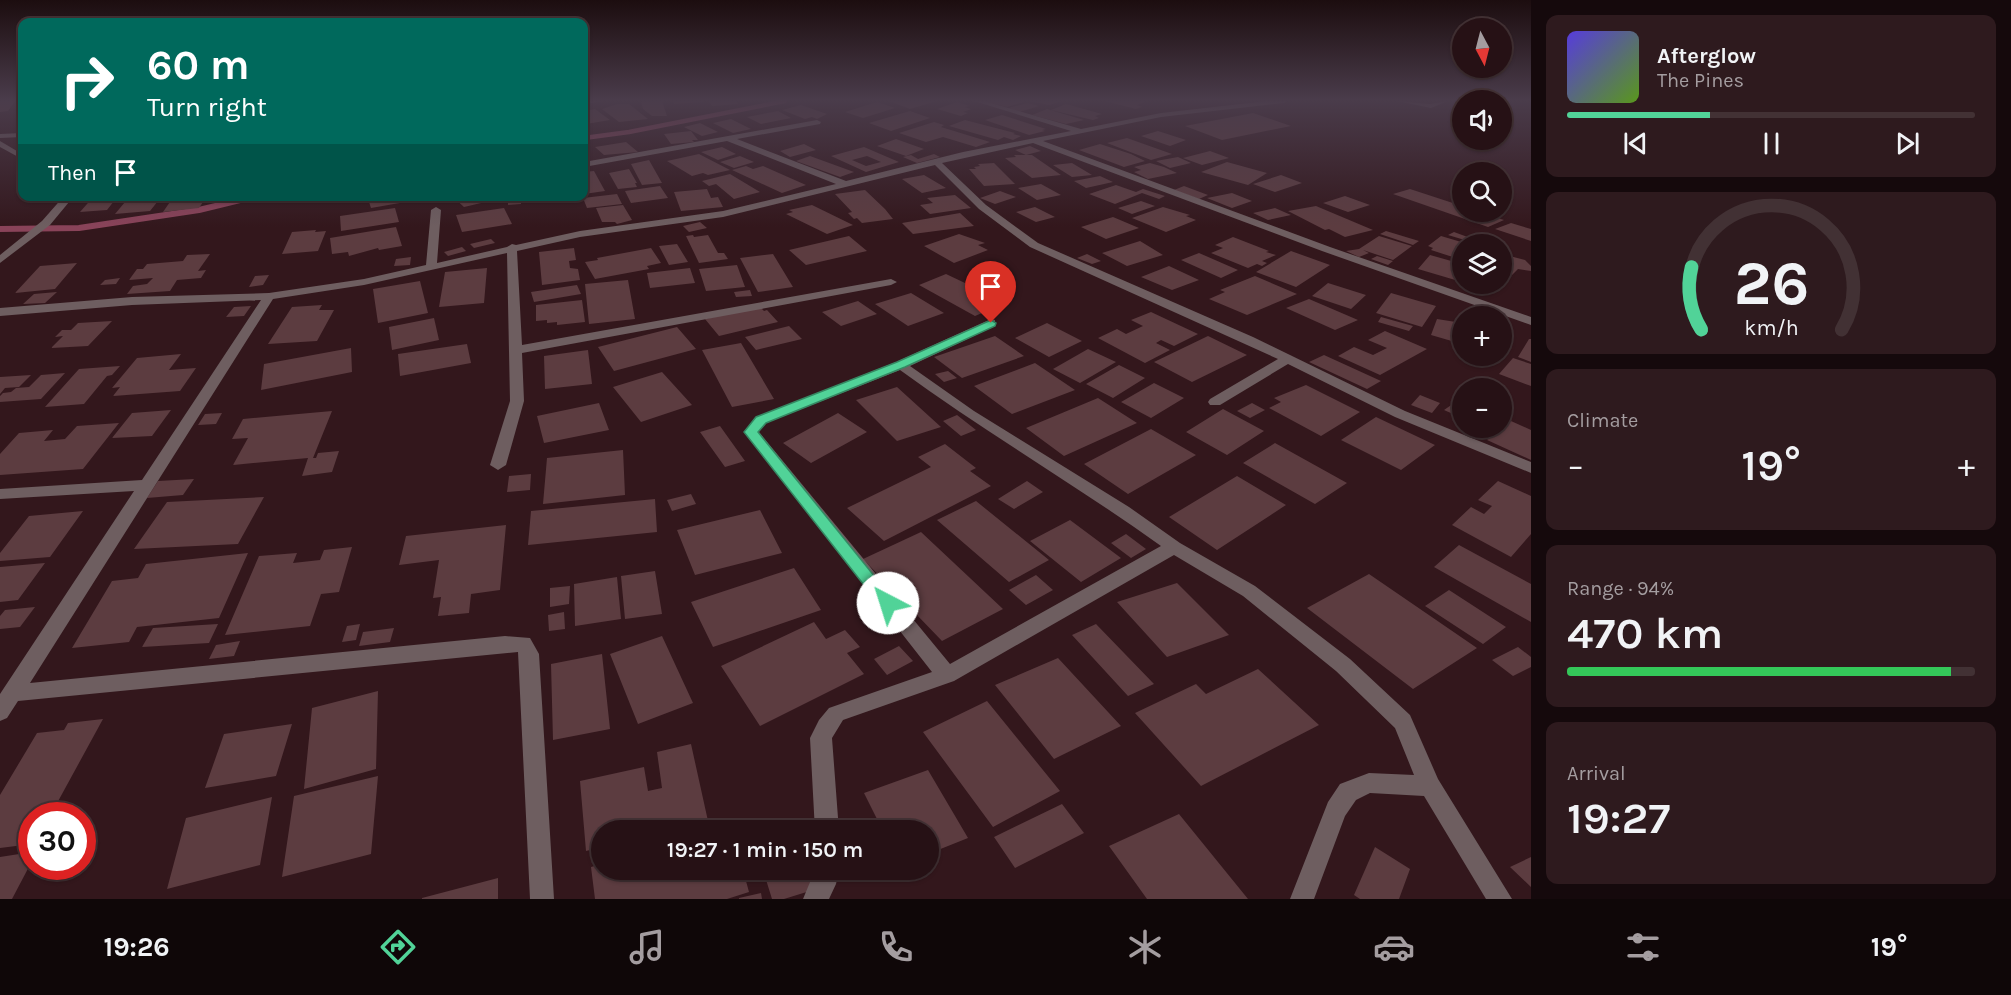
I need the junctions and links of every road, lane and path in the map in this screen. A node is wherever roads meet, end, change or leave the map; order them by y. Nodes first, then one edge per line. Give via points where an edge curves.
1 (1, 143) edge
2 (707, 143) edge
3 (740, 143) edge
4 (1025, 143) edge
5 (1039, 143) edge
6 (12, 151) junction
7 (0, 154) edge
8 (18, 155) edge
9 (937, 162) junction
10 (588, 163) edge
11 (845, 184) junction
12 (66, 201) edge
13 (436, 210) dead end
14 (512, 248) junction
15 (0, 260) edge
16 (431, 266) junction
17 (891, 282) dead end
18 (269, 296) junction
19 (0, 312) edge
20 (1531, 321) edge
21 (991, 323) dead end
22 (517, 350) junction
23 (1288, 359) junction
24 (901, 365) junction
25 (1215, 402) dead end
26 (498, 465) dead end
27 (1531, 468) edge
28 (145, 485) junction
29 (0, 494) edge
30 (1174, 547) junction
31 (947, 675) junction
32 (13, 693) junction
33 (0, 711) edge
34 (1430, 786) junction
35 (826, 820) edge
36 (825, 880) edge
37 (542, 899) edge
38 (815, 899) edge
39 (1302, 899) edge
40 (1500, 899) edge

1 - 6 street
2 - 10 street
3 - 11 street
4 - 9 street
5 - 20 street
6 - 7 street
6 - 8 street
9 - 11 street
9 - 23 street via 972,200 1034,245
11 - 14 street via 723,214 580,234
12 - 15 street via 46,223
13 - 16 street
14 - 16 street
14 - 22 street
16 - 18 street via 364,282
17 - 22 street
18 - 19 street via 132,301
18 - 28 street
21 - 24 street
22 - 26 street via 517,401
23 - 25 street
23 - 27 street via 1401,414
24 - 30 street via 969,414
24 - 31 street via 761,420 751,432
28 - 29 street
28 - 32 street
30 - 31 street
30 - 34 street via 1249,591 1343,665 1403,722
31 - 35 street via 836,714 821,738
32 - 33 street
32 - 37 street via 523,644 529,654
34 - 39 street via 1369,783 1348,792 1336,810
34 - 40 street
36 - 38 street

